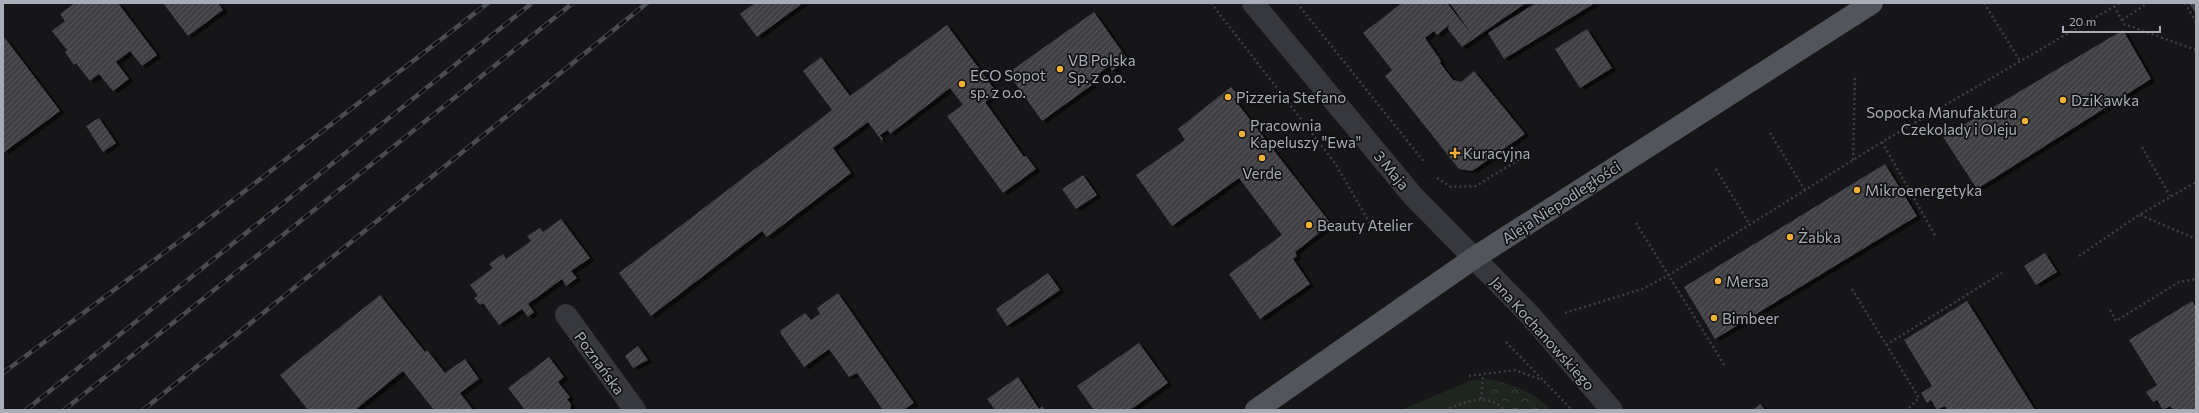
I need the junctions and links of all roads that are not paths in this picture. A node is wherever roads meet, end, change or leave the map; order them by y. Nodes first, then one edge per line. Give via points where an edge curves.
1 (1253, 3) edge
2 (1872, 3) edge
3 (1474, 258) junction
4 (566, 316) dead end
5 (635, 410) edge
6 (1256, 410) edge
7 (1612, 410) edge

1 - 3 street, 3 Maja via 1413,196
2 - 3 main road, Aleja Niepodległości
3 - 6 main road, Aleja Niepodległości
3 - 7 street, Jana Kochanowskiego via 1529,314
4 - 5 street, Poznańska

